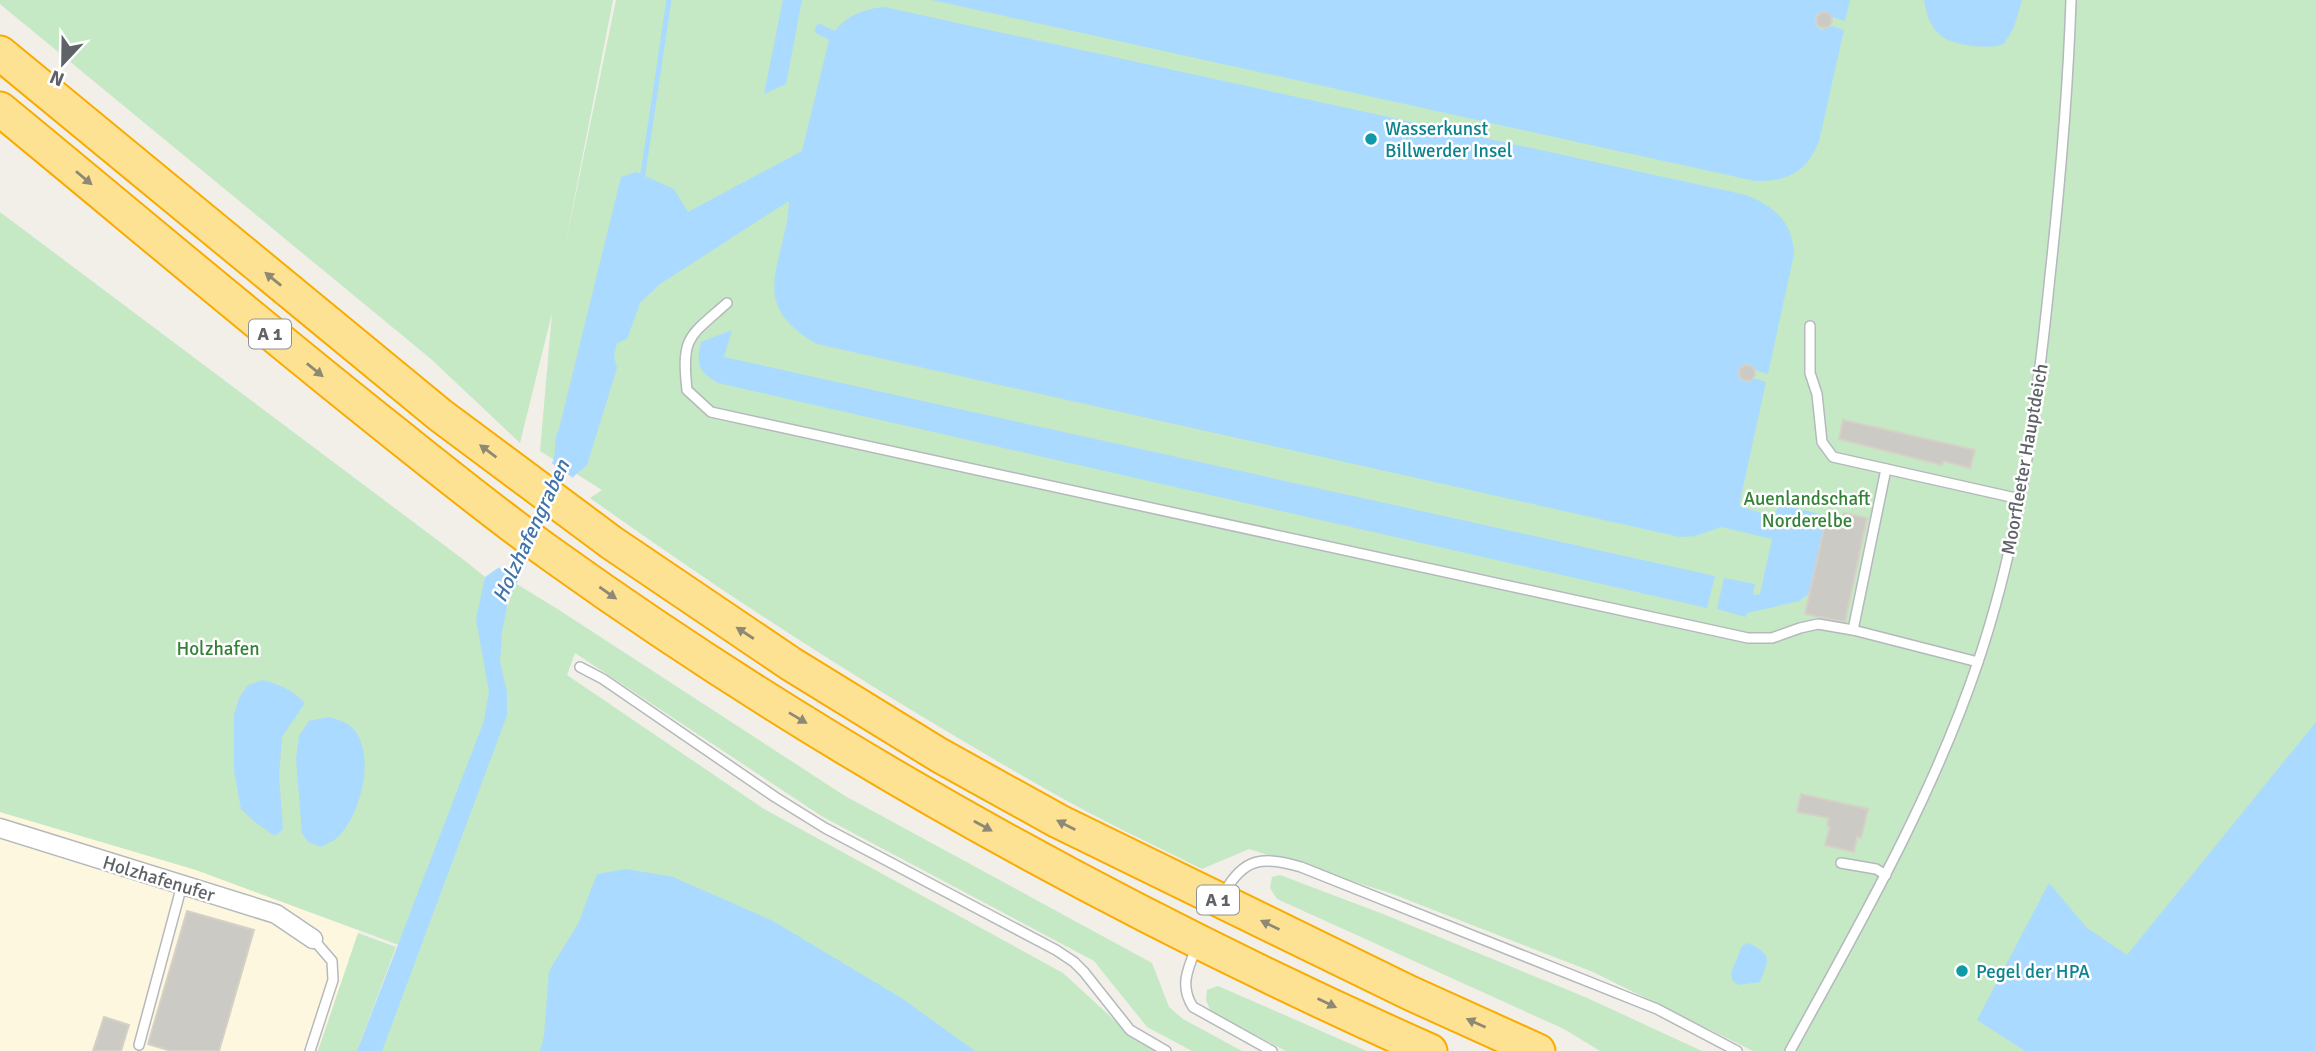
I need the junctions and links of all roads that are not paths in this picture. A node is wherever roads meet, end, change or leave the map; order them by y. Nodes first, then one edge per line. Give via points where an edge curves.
1 (2071, 0) edge
2 (0, 53) edge
3 (0, 108) edge
4 (0, 118) edge
5 (32, 134) junction
6 (727, 303) dead end
7 (1810, 326) dead end
8 (1885, 469) junction
9 (2020, 499) junction
10 (1853, 630) junction
11 (1978, 662) junction
12 (580, 667) dead end
13 (0, 828) edge
14 (1841, 863) dead end
15 (1886, 875) junction
16 (182, 885) junction
17 (1220, 901) junction
18 (313, 939) joint
19 (1200, 941) junction
20 (139, 1045) dead end
21 (310, 1051) edge
22 (1166, 1051) edge
23 (1272, 1051) edge
24 (1430, 1051) edge
25 (1538, 1051) edge
26 (1737, 1051) edge
27 (1790, 1051) edge

1 - 9 lane, Moorfleeter Hauptdeich via 2055,228
17 -> 2 highway, A 1 via 1058,821 939,755 670,584 409,390
3 - 5 highway, A 1
4 - 5 highway
5 -> 19 highway, A 1 via 255,322 552,555 752,691 923,793
6 - 10 lane via 689,337 684,361 687,390 711,412 1748,638 1772,638 1818,624
7 - 8 lane via 1810,373 1822,442 1833,457
8 - 9 lane
8 - 10 lane
9 - 11 lane, Moorfleeter Hauptdeich
10 - 11 lane
11 - 15 lane, Moorfleeter Hauptdeich via 1941,757
12 - 22 lane via 816,823 1056,950 1084,972 1130,1030
13 - 16 street, Holzhafenufer
14 - 15 lane
15 - 27 lane, Moorfleeter Hauptdeich
16 - 18 street, Holzhafenufer via 276,914
16 - 20 lane
25 -> 17 highway, A 1
17 - 26 lane via 1233,877 1251,864 1278,860 1657,1009
18 - 21 lane via 332,961 333,980
19 - 23 lane via 1185,985 1193,1007
19 -> 24 highway, A 1

